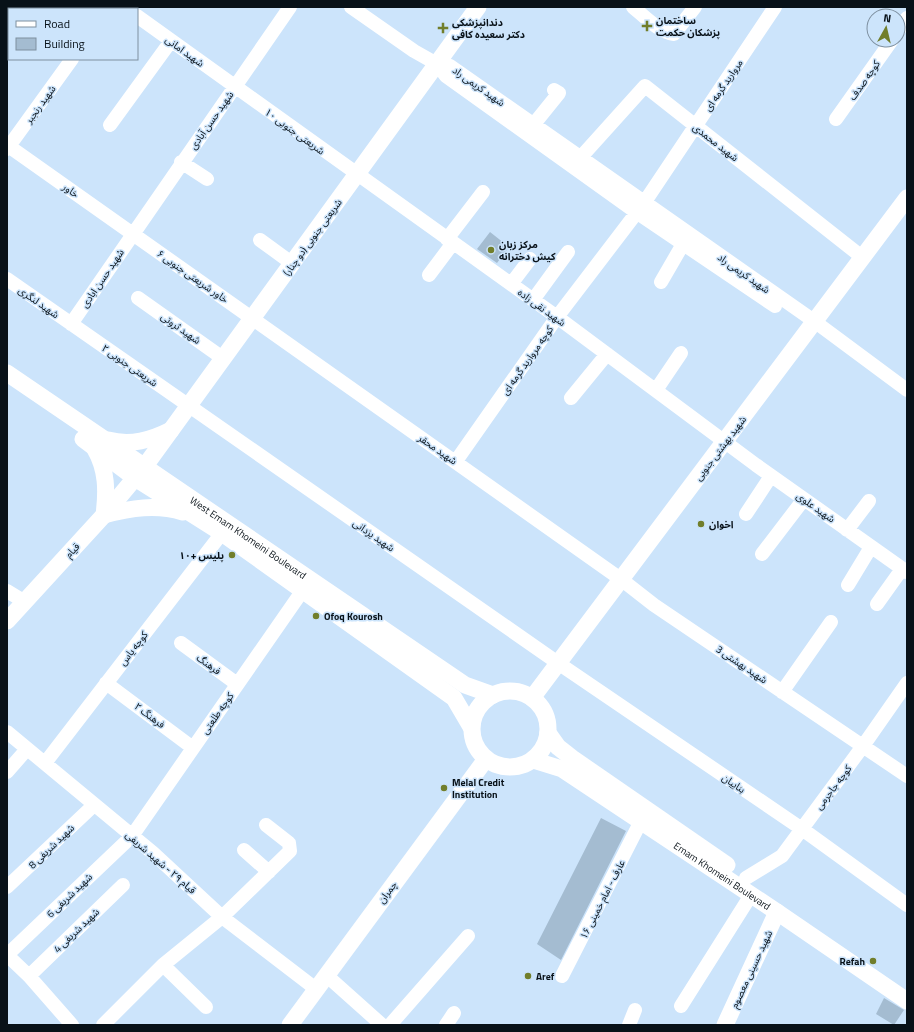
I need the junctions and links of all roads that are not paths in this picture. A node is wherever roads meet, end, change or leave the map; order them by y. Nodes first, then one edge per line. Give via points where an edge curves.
1 (290, 7) edge
2 (351, 7) edge
3 (478, 7) edge
4 (633, 7) edge
5 (695, 7) edge
6 (775, 7) edge
7 (138, 17) edge
8 (171, 41) junction
9 (886, 48) edge
10 (71, 60) edge
11 (437, 64) junction
12 (234, 86) junction
13 (554, 90) dead end
14 (836, 119) dead end
15 (534, 124) junction
16 (110, 125) dead end
17 (695, 127) junction
18 (8, 147) edge
19 (581, 157) junction
20 (181, 162) junction
21 (357, 175) junction
22 (207, 179) dead end
23 (483, 192) dead end
24 (640, 208) junction
25 (904, 208) edge
26 (132, 233) junction
27 (260, 240) dead end
28 (450, 241) junction
29 (683, 244) junction
30 (568, 252) dead end
31 (862, 257) junction
32 (530, 259) dead end
33 (293, 264) junction
34 (429, 275) dead end
35 (7, 279) edge
36 (661, 282) dead end
37 (511, 284) junction
38 (138, 298) dead end
39 (532, 300) junction
40 (557, 317) junction
41 (253, 318) junction
42 (71, 324) junction
43 (811, 325) junction
44 (681, 353) dead end
45 (607, 354) junction
46 (224, 359) junction
47 (7, 373) edge
48 (7, 384) edge
49 (656, 390) junction
50 (907, 390) edge
51 (571, 398) dead end
52 (190, 406) junction
53 (171, 430) junction
54 (725, 441) junction
55 (96, 442) junction
56 (456, 461) junction
57 (140, 472) junction
58 (771, 476) junction
59 (804, 499) junction
60 (869, 501) dead end
61 (193, 514) junction
62 (746, 514) dead end
63 (104, 515) junction
64 (847, 530) junction
65 (222, 533) junction
66 (871, 548) junction
67 (762, 554) dead end
68 (904, 571) edge
69 (622, 580) junction
70 (848, 585) dead end
71 (303, 590) junction
72 (7, 591) edge
73 (25, 602) junction
74 (877, 604) dead end
75 (7, 621) edge
76 (831, 622) dead end
77 (181, 643) dead end
78 (558, 663) junction
79 (106, 683) junction
80 (907, 683) edge
81 (237, 684) junction
82 (782, 692) junction
83 (493, 695) junction
84 (532, 698) junction
85 (471, 727) junction
86 (7, 732) edge
87 (548, 733) junction
88 (863, 746) junction
89 (193, 748) junction
90 (27, 749) junction
91 (486, 759) junction
92 (533, 760) junction
93 (44, 763) junction
94 (7, 772) edge
95 (907, 776) edge
96 (94, 804) junction
97 (641, 821) junction
98 (266, 825) dead end
99 (802, 829) junction
100 (132, 836) junction
101 (244, 850) dead end
102 (269, 872) junction
103 (746, 878) junction
104 (123, 885) dead end
105 (7, 888) edge
106 (751, 895) junction
107 (907, 904) edge
108 (778, 912) junction
109 (222, 917) junction
110 (468, 936) dead end
111 (7, 955) edge
112 (163, 965) junction
113 (326, 975) junction
114 (29, 976) junction
115 (562, 976) dead end
116 (316, 989) junction
117 (907, 989) edge
118 (907, 1001) edge
119 (681, 1006) dead end
120 (206, 1007) dead end
121 (635, 1010) dead end
122 (454, 1013) dead end
123 (72, 1025) edge
124 (103, 1025) edge
125 (290, 1025) edge
126 (382, 1025) edge
127 (390, 1025) edge
128 (446, 1025) edge
129 (629, 1025) edge
130 (725, 1025) edge

1 - 12 street, شهید حسن آبادی
2 - 11 street
3 - 11 main road, شریعتی جنوبی (دو چنار)
4 - 5 street via 654,25 674,34
6 - 17 street, مروارید گرمه ای
7 - 8 street, شهید امانی
8 - 12 street, شهید امانی
8 - 16 street
9 - 14 street, کوچه صدف
10 - 18 street, شهید رنجبر
11 - 15 street, شهید کریمی راد via 450,66
11 - 21 main road, شریعتی جنوبی (دو چنار)
11 - 24 street, شهید کریمی راد via 446,76
12 - 20 street, شهید حسن آبادی
12 - 21 street, شریعتی جنوبی ۱۰
13 - 15 street via 559,93
15 - 19 street, شهید کریمی راد
17 - 19 street, شهید محمدی via 645,86
17 - 24 street, مروارید گرمه ای
17 - 31 street, شهید محمدی
18 - 26 street, خاور
19 - 24 street, شهید کریمی راد
20 - 22 street
20 - 26 street, شهید حسن آبادی
21 - 28 street, شهید نقی زاده
21 - 33 main road, شریعتی جنوبی (دو چنار)
23 - 28 street
24 - 29 street, شهید کریمی راد
24 - 40 street, کوچه مروارید گرمه ای
24 - 43 street, شهید کریمی راد
25 - 31 main road, شهید بهشتی جنوبی
26 - 41 street, خاور شریعتی جنوبی ۶
26 - 42 street, شهید حسن ابادی
27 - 33 street
28 - 34 street
28 - 37 street, شهید نقی زاده
29 - 36 street
29 - 43 street, شهید کریمی راد
30 - 39 street
31 - 43 main road, شهید بهشتی جنوبی
32 - 37 street
33 - 41 main road, شریعتی جنوبی (دو چنار)
35 - 42 street, شهید لنگری
37 - 39 street, شهید نقی زاده
38 - 46 street, شهید ثروتی
39 - 40 street, شهید نقی زاده
40 - 45 street, شهید نقی زاده
40 - 56 street, کوچه مروارید گرمه ای
41 - 46 main road, شریعتی جنوبی (دو چنار)
41 - 56 street, شهید محقر
42 - 52 street, شریعتی جنوبی ۲
43 - 50 street
43 - 54 main road, شهید بهشتی جنوبی
44 - 49 street
45 - 49 street, شهید نقی زاده
45 - 51 street
46 - 52 main road, شریعتی جنوبی (دو چنار)
47 - 55 main road, West Emam Khomeini Boulevard
48 - 55 main road, West Emam Khomeini Boulevard
49 - 54 street, شهید نقی زاده
52 - 53 main road, شریعتی جنوبی (دو چنار)
52 - 78 street, شهید یزدانی
53 - 55 main road via 154,439 136,443
53 - 57 main road, شریعتی جنوبی (دو چنار)
54 - 58 street, شهید علوی
54 - 69 main road, شهید بهشتی جنوبی
55 - 57 main road, West Emam Khomeini Boulevard
55 - 63 main road via 106,479
56 - 69 street, شهید محقر
57 - 61 main road, West Emam Khomeini Boulevard
57 - 63 main road, قیام
57 - 83 main road, West Emam Khomeini Boulevard via 465,685
58 - 59 street, شهید علوی
58 - 62 street
59 - 64 street, شهید علوی
59 - 67 street
60 - 64 street
61 - 63 main road via 157,507 133,508
61 - 65 main road, West Emam Khomeini Boulevard
63 - 73 main road, قیام
64 - 66 street, شهید علوی
65 - 71 main road, West Emam Khomeini Boulevard
65 - 79 street, کوچه یاس
66 - 68 street, شهید علوی
66 - 70 street
68 - 74 street
69 - 78 main road, شهید بهشتی جنوبی
69 - 82 street, شهید بهشتی 3 via 654,605
71 - 81 street, کوچه طلعتی
71 - 85 main road, West Emam Khomeini Boulevard via 454,698
72 - 73 street
73 - 75 main road, قیام
76 - 82 street
77 - 81 street, فرهنگ
78 - 84 main road, شهید بهشتی جنوبی
78 - 99 street, بناییان
79 - 89 street, فرهنگ ۲
79 - 93 street, کوچه یاس
80 - 88 street, کوچه جاجرمی
81 - 89 street, کوچه طلعتی
82 - 88 street, شهید بهشتی 3
83 - 84 main road via 512,691
83 - 85 main road via 484,700 478,708
84 - 87 main road via 544,713
85 - 91 main road via 475,744
86 - 90 street, قیام ۲۹ - شهید شریفی
87 - 92 main road via 543,748
87 - 103 main road, Emam Khomeini Boulevard via 558,747 572,758
88 - 95 street, شهید بهشتی 3
88 - 99 street, کوچه جاجرمی
89 - 100 street, کوچه طلعتی
90 - 93 street, قیام ۲۹ - شهید شریفی
90 - 94 street
91 - 92 main road via 496,765 509,767
91 - 113 main road, چمران
92 - 97 main road, Emam Khomeini Boulevard via 562,769
93 - 96 street, قیام ۲۹ - شهید شریفی
96 - 100 street, قیام ۲۹ - شهید شریفی
96 - 105 street, شهید شریفی 8
97 - 106 main road, Emam Khomeini Boulevard
97 - 115 street, عارف - امام خمینی ۱۶
98 - 102 street via 290,846 290,851
99 - 103 street, کوچه جاجرمی via 782,856
99 - 107 street, بناییان
100 - 109 street, قیام ۲۹ - شهید شریفی
100 - 111 street, شهید شریفی 6
101 - 102 street
102 - 109 street
103 - 117 main road, Emam Khomeini Boulevard
104 - 114 street, شهید شریفی 4
106 - 108 main road, Emam Khomeini Boulevard
106 - 119 street
108 - 118 main road, Emam Khomeini Boulevard
108 - 130 main road, شهید حسینی معصوم
109 - 112 street
109 - 116 street, قیام ۲۹ - شهید شریفی
110 - 127 street
111 - 114 street
112 - 120 street
112 - 124 street
113 - 116 main road, چمران
113 - 126 street
114 - 123 street
116 - 125 main road, چمران
121 - 129 street
122 - 128 street

